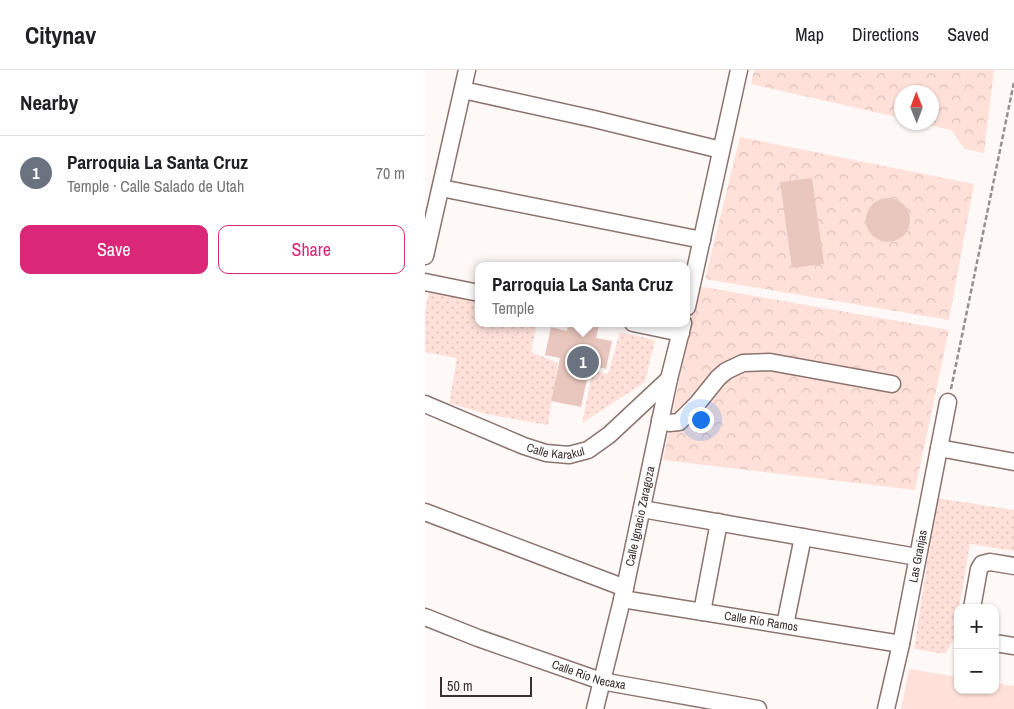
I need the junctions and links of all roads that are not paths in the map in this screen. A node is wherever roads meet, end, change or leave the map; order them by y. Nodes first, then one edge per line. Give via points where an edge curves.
1 (467, 70) edge
2 (739, 70) edge
3 (463, 90) junction
4 (721, 150) junction
5 (441, 188) junction
6 (702, 240) junction
7 (425, 256) edge
8 (425, 282) edge
9 (475, 291) edge
10 (690, 293) edge
11 (682, 328) edge
12 (669, 380) junction
13 (892, 384) dead end
14 (949, 402) road end
15 (425, 404) edge
16 (660, 420) junction
17 (939, 448) junction
18 (1014, 462) edge
19 (642, 509) junction
20 (425, 512) edge
21 (719, 522) junction
22 (803, 537) junction
23 (917, 557) junction
24 (1014, 566) edge
25 (624, 593) junction
26 (973, 604) edge
27 (702, 612) junction
28 (425, 617) edge
29 (785, 625) junction
30 (901, 644) junction
31 (999, 644) edge
32 (1014, 646) edge
33 (601, 681) junction
34 (595, 709) edge
35 (758, 709) edge
36 (886, 709) edge

1 - 3 street
2 - 4 street
3 - 4 street
3 - 5 street
4 - 6 street
5 - 6 street
5 - 7 street
6 - 10 street
8 - 9 street
11 - 12 street, Calle Ignacio Zaragoza
12 - 15 street, Calle Karakul via 609,436 589,450 569,455 546,453 524,446
12 - 16 street, Calle Ignacio Zaragoza
13 - 16 street via 770,362 743,363 718,378 679,422
14 - 17 street, Las Granjas
16 - 19 street, Calle Ignacio Zaragoza
17 - 18 street
17 - 23 street, Las Granjas
19 - 21 street
19 - 25 street, Calle Ignacio Zaragoza
20 - 25 street, Calle Río Ramos
21 - 22 street
21 - 27 street
22 - 23 street
22 - 29 street
23 - 30 street, Las Granjas
24 - 26 street via 985,562 979,569
25 - 27 street, Calle Río Ramos
25 - 33 street, Calle Ignacio Zaragoza
27 - 29 street, Calle Río Ramos
28 - 33 street, Calle Río Necaxa
29 - 30 street, Calle Río Ramos
30 - 36 street, Las Granjas
31 - 32 street
33 - 34 street, Calle Ignacio Zaragoza
33 - 35 street, Calle Río Necaxa

